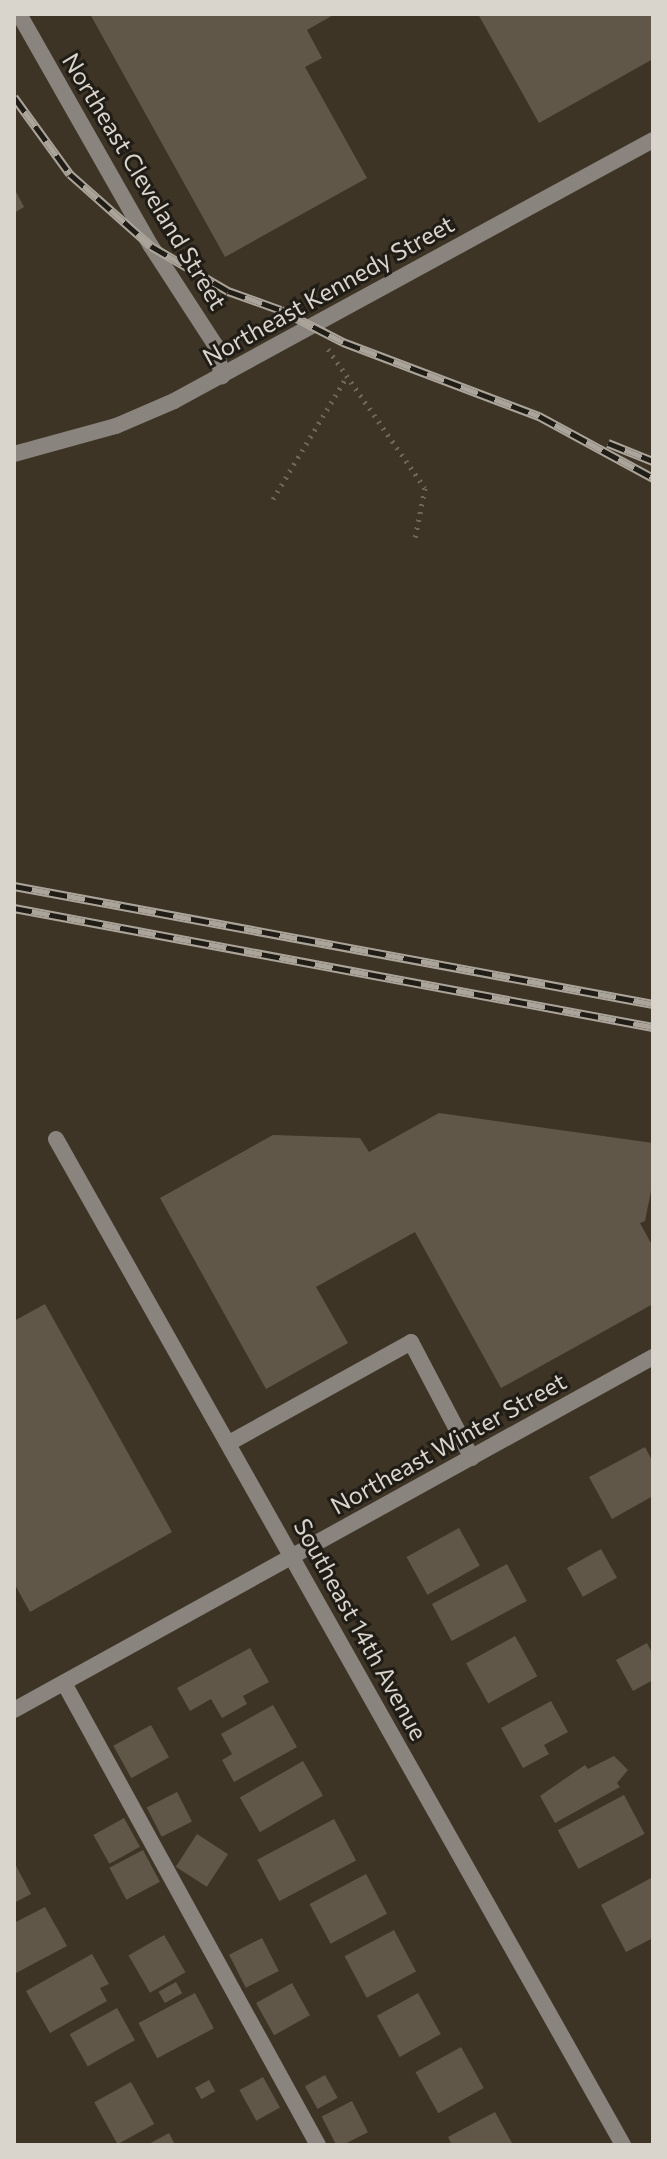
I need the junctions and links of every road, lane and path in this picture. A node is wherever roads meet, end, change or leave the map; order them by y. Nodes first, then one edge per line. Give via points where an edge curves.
1 (19, 14) edge
2 (653, 140) edge
3 (328, 349) dead end
4 (222, 376) junction
5 (346, 378) junction
6 (14, 454) edge
7 (273, 499) dead end
8 (415, 538) dead end
9 (56, 1139) dead end
10 (653, 1357) edge
11 (229, 1443) junction
12 (472, 1458) junction
13 (293, 1556) junction
14 (64, 1683) junction
15 (14, 1710) edge
16 (318, 2145) edge
17 (623, 2145) edge

1 - 4 street, Northeast Cleveland Street via 151,246 216,346
2 - 4 street, Northeast Kennedy Street
3 - 5 path
4 - 6 street, Northeast Kennedy Street via 116,426
5 - 7 path
5 - 8 path via 425,488
9 - 11 street, Southeast 14th Avenue
10 - 12 street, Northeast Winter Street
11 - 12 street via 411,1342
11 - 13 street, Southeast 14th Avenue
12 - 13 street, Northeast Winter Street
13 - 14 street, Northeast Winter Street
13 - 17 street, Southeast 14th Avenue
14 - 15 street, Northeast Winter Street
14 - 16 street

